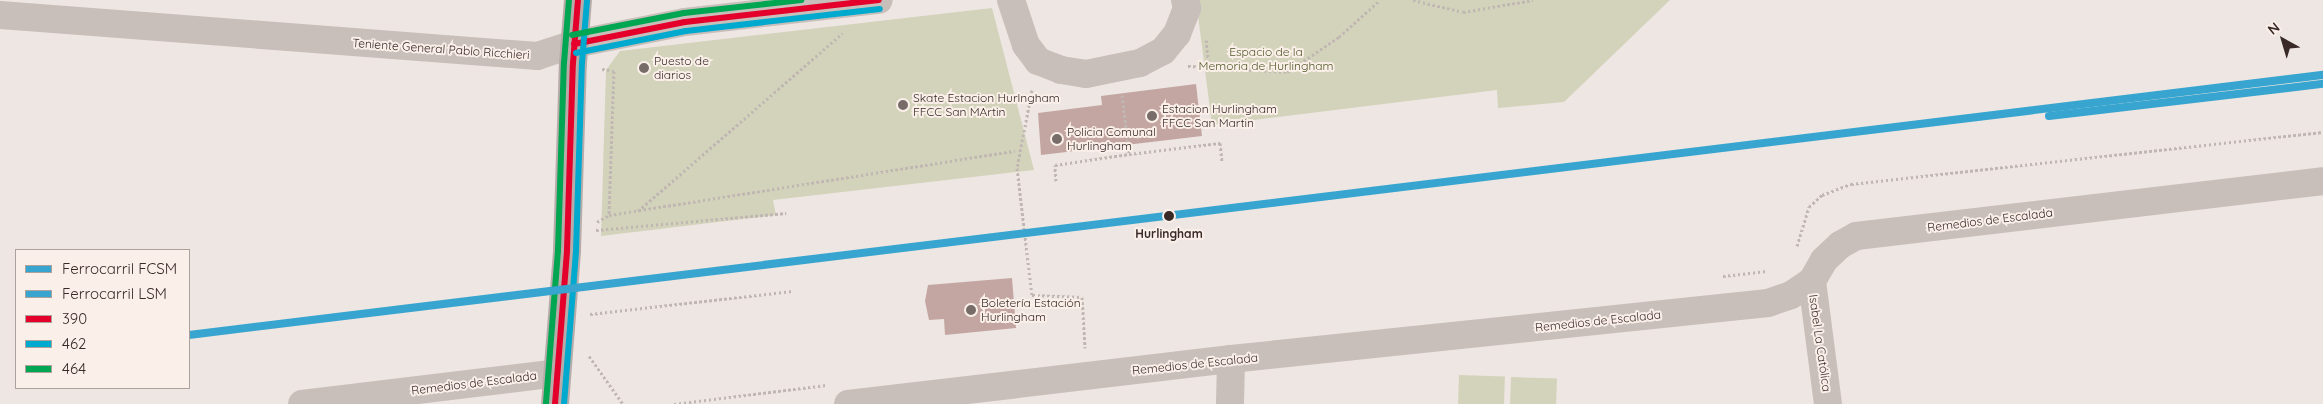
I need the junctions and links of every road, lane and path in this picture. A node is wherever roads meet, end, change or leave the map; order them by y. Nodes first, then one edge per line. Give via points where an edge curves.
1 (578, 0) edge
2 (879, 0) edge
3 (1011, 0) edge
4 (1185, 0) edge
5 (1380, 0) edge
6 (1413, 0) edge
7 (1533, 0) edge
8 (0, 15) edge
9 (844, 32) dead end
10 (574, 53) junction
11 (1038, 61) junction
12 (1119, 67) junction
13 (1209, 67) dead end
14 (2323, 132) edge
15 (1015, 151) dead end
16 (1129, 154) junction
17 (1222, 161) dead end
18 (1056, 181) dead end
19 (2323, 181) edge
20 (637, 211) junction
21 (786, 213) dead end
22 (568, 233) junction
23 (1795, 252) dead end
24 (1777, 270) dead end
25 (1718, 277) dead end
26 (1812, 281) junction
27 (793, 291) dead end
28 (561, 318) junction
29 (1085, 354) dead end
30 (1231, 359) junction
31 (557, 373) junction
32 (839, 394) edge
33 (302, 404) edge
34 (555, 404) edge
35 (623, 404) edge
36 (674, 404) edge
37 (1230, 404) edge
38 (1828, 404) edge

1 - 10 main road
2 - 10 street, Teniente General Pablo Ricchieri via 685,22
3 - 11 street via 1026,45
4 - 12 street via 1187,8 1177,34 1163,51 1140,63
5 - 13 path via 1339,37 1287,72
6 - 7 path via 1463,12
8 - 10 street, Teniente General Pablo Ricchieri via 537,56
9 - 20 path
10 - 20 path via 614,72 610,215
10 - 22 main road
11 - 12 street via 1061,70 1086,74
11 - 29 path via 1017,168 1032,295 1082,297
12 - 16 path
14 - 23 path via 1851,184 1822,195 1809,207
15 - 20 path
16 - 17 path via 1220,143
16 - 18 path via 1055,165
19 - 26 street, Remedios de Escalada via 1856,236 1829,255
21 - 22 path
22 - 28 main road
24 - 25 path
26 - 30 street, Remedios de Escalada via 1791,295 1768,303
26 - 38 street, Isabel La Católica
27 - 28 path
28 - 31 main road
28 - 35 path
30 - 32 street, Remedios de Escalada
30 - 37 street
31 - 33 street, Remedios de Escalada
31 - 34 main road
32 - 36 path

